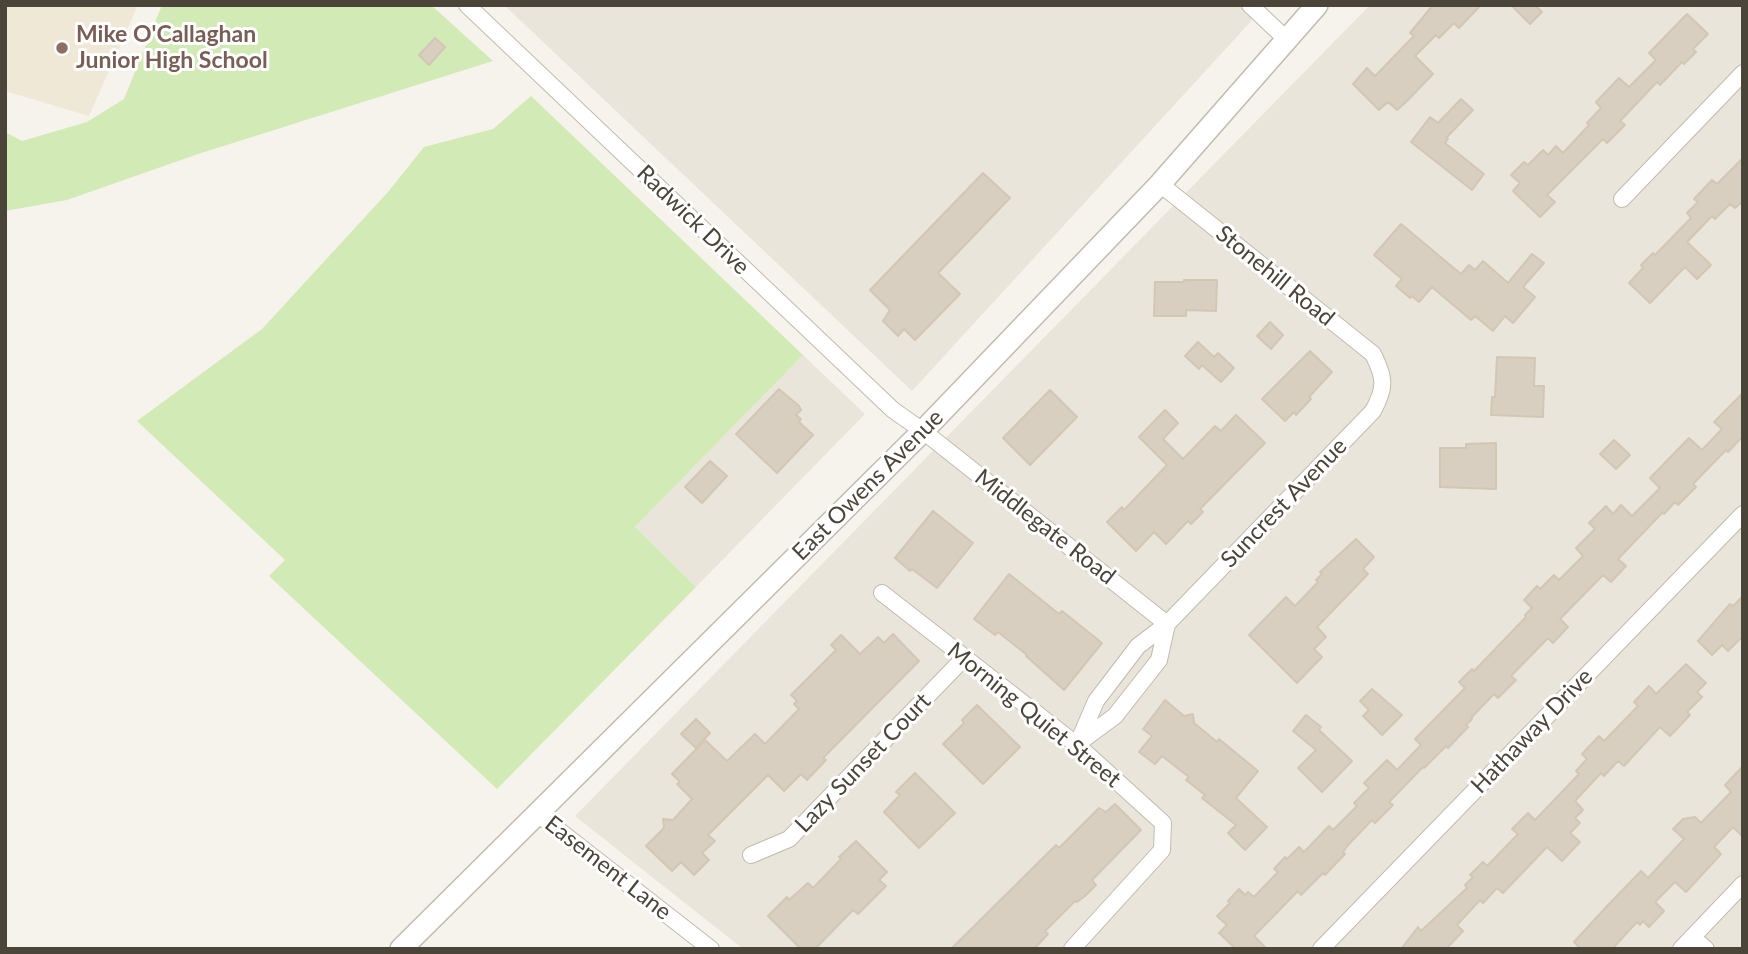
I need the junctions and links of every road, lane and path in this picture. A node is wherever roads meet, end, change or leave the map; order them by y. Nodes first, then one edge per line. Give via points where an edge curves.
1 (467, 5) edge
2 (1250, 5) edge
3 (1317, 5) edge
4 (1286, 39) junction
5 (1743, 74) edge
6 (1160, 184) junction
7 (1622, 199) dead end
8 (1383, 374) joint
9 (923, 431) junction
10 (1743, 514) edge
11 (882, 593) dead end
12 (1167, 624) junction
13 (965, 657) junction
14 (1077, 745) junction
15 (538, 814) junction
16 (751, 855) dead end
17 (1743, 884) edge
18 (1686, 943) edge
19 (401, 949) edge
20 (712, 949) edge
21 (1072, 949) edge
22 (1321, 949) edge
23 (1706, 949) edge

1 - 9 street, Radwick Drive via 893,410
2 - 4 street
3 - 4 street, East Owens Avenue
4 - 6 street, East Owens Avenue
5 - 7 street
6 - 8 street, Stonehill Road via 1373,354
6 - 9 street, East Owens Avenue
8 - 12 street, Suncrest Avenue via 1382,395 1373,411
9 - 12 street, Middlegate Road
9 - 15 street, East Owens Avenue
10 - 22 street, Hathaway Drive
11 - 13 street, Morning Quiet Street
12 - 14 street, Suncrest Avenue via 1138,646 1096,701
12 - 14 street via 1159,660 1115,716
13 - 14 street, Morning Quiet Street
13 - 16 street, Lazy Sunset Court via 789,839
14 - 21 street, Morning Quiet Street via 1163,823 1162,850
15 - 19 street, East Owens Avenue
15 - 20 street, Easement Lane
17 - 18 street
18 - 23 street

